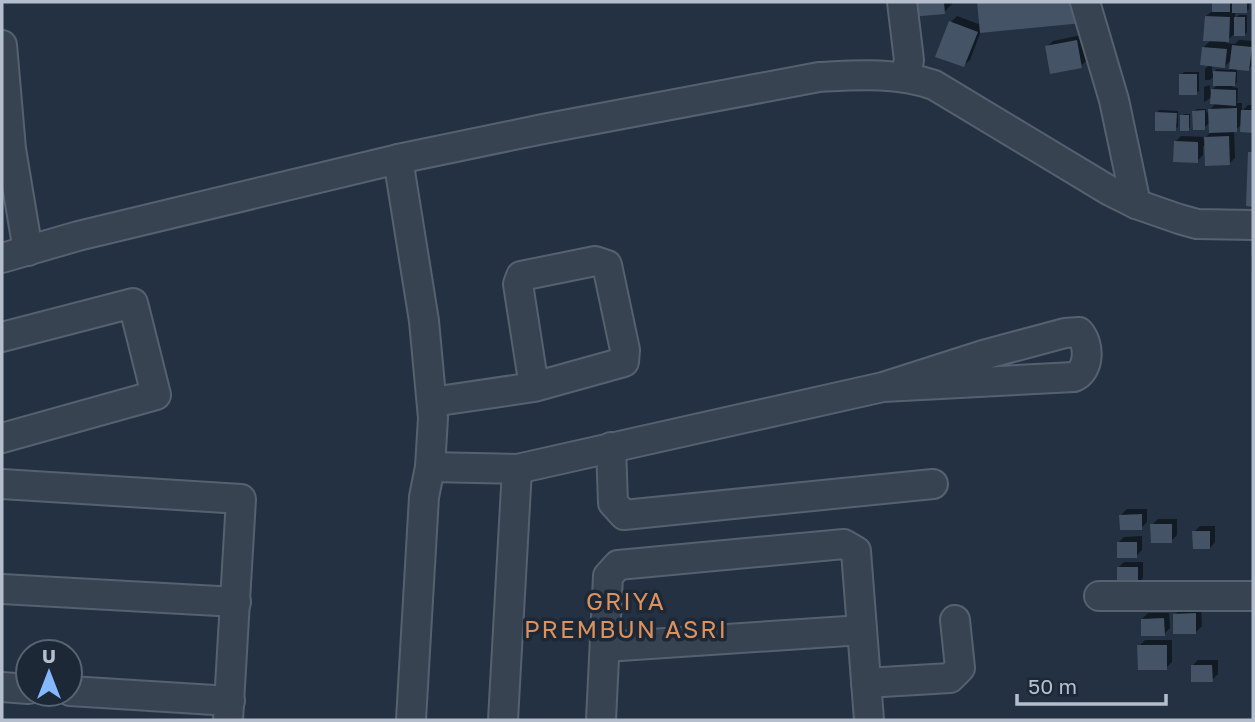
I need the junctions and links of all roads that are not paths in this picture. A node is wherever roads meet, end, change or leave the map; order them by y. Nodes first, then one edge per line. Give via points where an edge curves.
1 (902, 2) edge
2 (1085, 2) edge
3 (2, 45) edge
4 (905, 77) junction
5 (398, 159) junction
6 (9, 190) edge
7 (1136, 204) junction
8 (1253, 225) edge
9 (15, 254) edge
10 (2, 337) edge
11 (534, 387) junction
12 (883, 387) junction
13 (432, 402) junction
14 (2, 438) edge
15 (611, 447) junction
16 (430, 467) junction
17 (517, 469) junction
18 (2, 484) edge
19 (933, 484) dead end
20 (2, 589) edge
21 (1099, 596) dead end
22 (1253, 596) edge
23 (236, 602) junction
24 (955, 620) dead end
25 (862, 630) junction
26 (605, 647) junction
27 (866, 683) junction
28 (84, 693) edge
29 (229, 710) edge
30 (411, 720) edge
31 (503, 720) edge
32 (601, 720) edge
33 (869, 720) edge

1 - 4 street via 909,60
2 - 7 street via 1114,100
3 - 6 street via 11,149
4 - 5 street via 819,77
4 - 7 street via 934,85
5 - 9 street
5 - 13 street
6 - 9 street
7 - 8 street via 1197,224
10 - 14 street via 133,303 156,395
11 - 11 street via 624,362 607,265 595,261 521,276 518,284
11 - 13 street
12 - 12 street via 1065,334 1079,332 1085,341 1086,365 1074,377
12 - 15 street
13 - 16 street
15 - 17 street
15 - 19 street via 613,503 624,515
16 - 17 street
16 - 30 street via 424,497
17 - 31 street
18 - 23 street via 242,499
20 - 23 street
21 - 22 street
23 - 29 street
24 - 27 street via 960,668 950,678
25 - 26 street
25 - 26 street via 856,551 844,544 618,565 608,576
25 - 27 street
26 - 32 street
27 - 33 street
28 - 29 street

